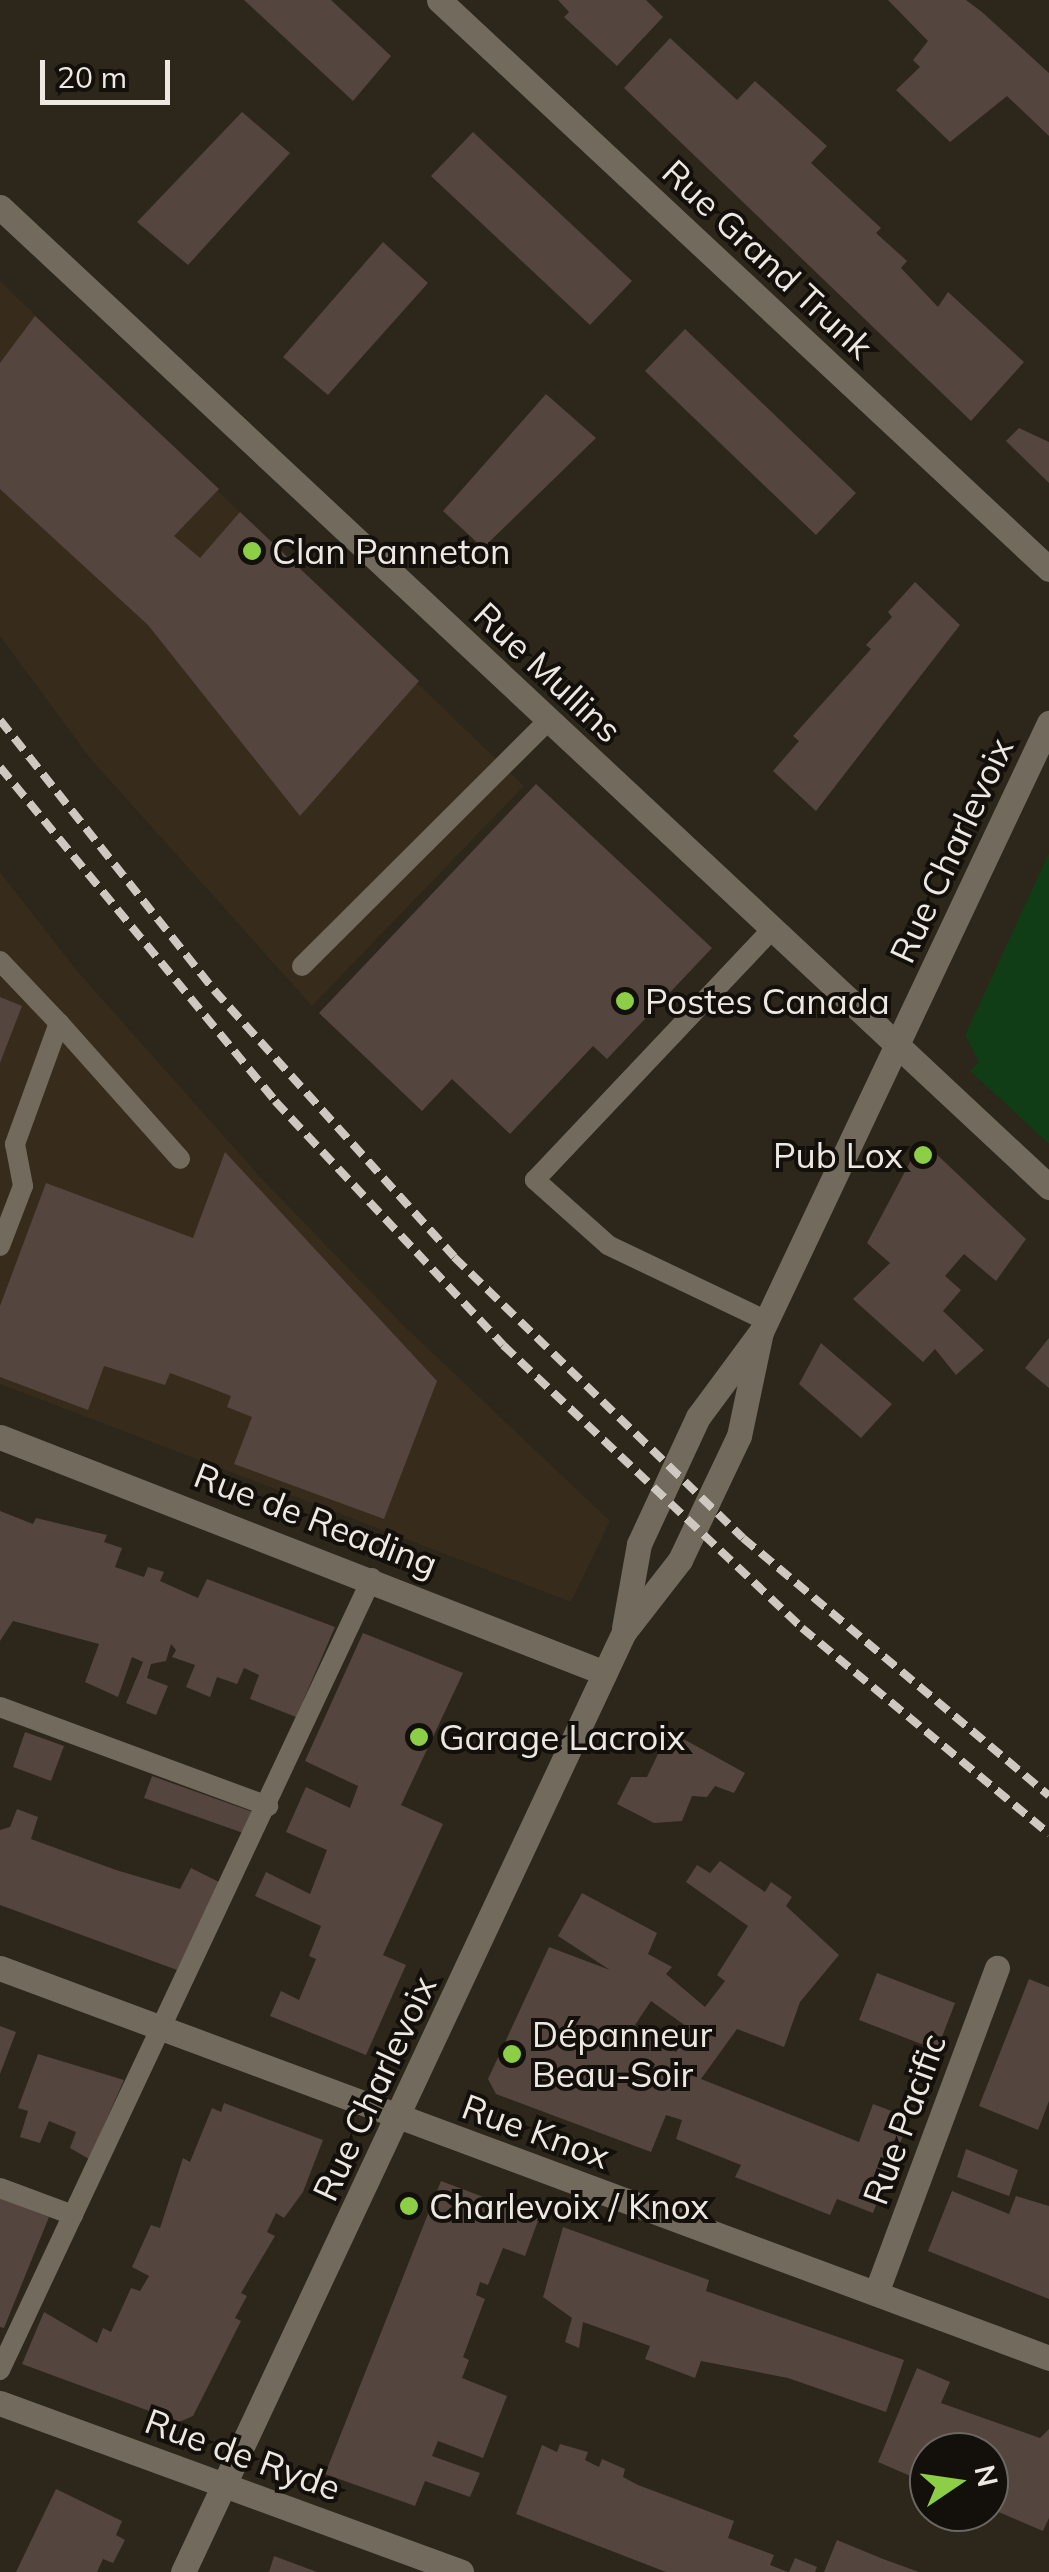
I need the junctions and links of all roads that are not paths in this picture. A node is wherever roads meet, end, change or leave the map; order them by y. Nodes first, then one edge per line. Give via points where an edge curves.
1 (438, 0) edge
2 (0, 207) edge
3 (1049, 569) edge
4 (548, 720) junction
5 (1049, 723) edge
6 (772, 929) junction
7 (0, 961) edge
8 (302, 966) dead end
9 (59, 1024) junction
10 (899, 1048) junction
11 (180, 1159) dead end
12 (1049, 1187) edge
13 (0, 1246) edge
14 (764, 1327) junction
15 (0, 1436) edge
16 (372, 1578) junction
17 (624, 1632) junction
18 (605, 1673) junction
19 (0, 1706) edge
20 (268, 1806) junction
21 (0, 1968) edge
22 (997, 1968) dead end
23 (162, 2028) junction
24 (399, 2117) junction
25 (0, 2188) edge
26 (73, 2215) junction
27 (876, 2293) junction
28 (1049, 2358) edge
29 (0, 2370) edge
30 (0, 2403) edge
31 (226, 2484) junction
32 (183, 2572) edge
33 (461, 2572) edge

1 - 3 street, Rue Grand Trunk
2 - 4 street, Rue Mullins
4 - 6 street, Rue Mullins
4 - 8 lane
5 - 10 street, Rue Charlevoix
6 - 10 street, Rue Mullins
6 - 14 lane via 534,1180 608,1245
7 - 9 lane
9 - 11 lane
9 - 13 lane via 15,1144 23,1186
10 - 12 street, Rue Mullins
10 - 14 street, Rue Charlevoix
14 - 17 street, Rue Charlevoix via 739,1436 680,1560
14 - 17 street, Rue Charlevoix via 698,1418 638,1544
15 - 16 street, Rue de Reading
16 - 18 street, Rue de Reading
16 - 20 lane
17 - 18 street, Rue Charlevoix
18 - 24 street, Rue Charlevoix
19 - 20 lane
20 - 23 lane
21 - 23 street, Rue Knox
22 - 27 street, Rue Pacific
23 - 24 street, Rue Knox
23 - 26 lane
24 - 27 street, Rue Knox
24 - 31 street, Rue Charlevoix
25 - 26 lane
26 - 29 lane
27 - 28 street, Rue Knox
30 - 31 street, Rue de Ryde
31 - 32 street, Rue Charlevoix
31 - 33 street, Rue de Ryde

